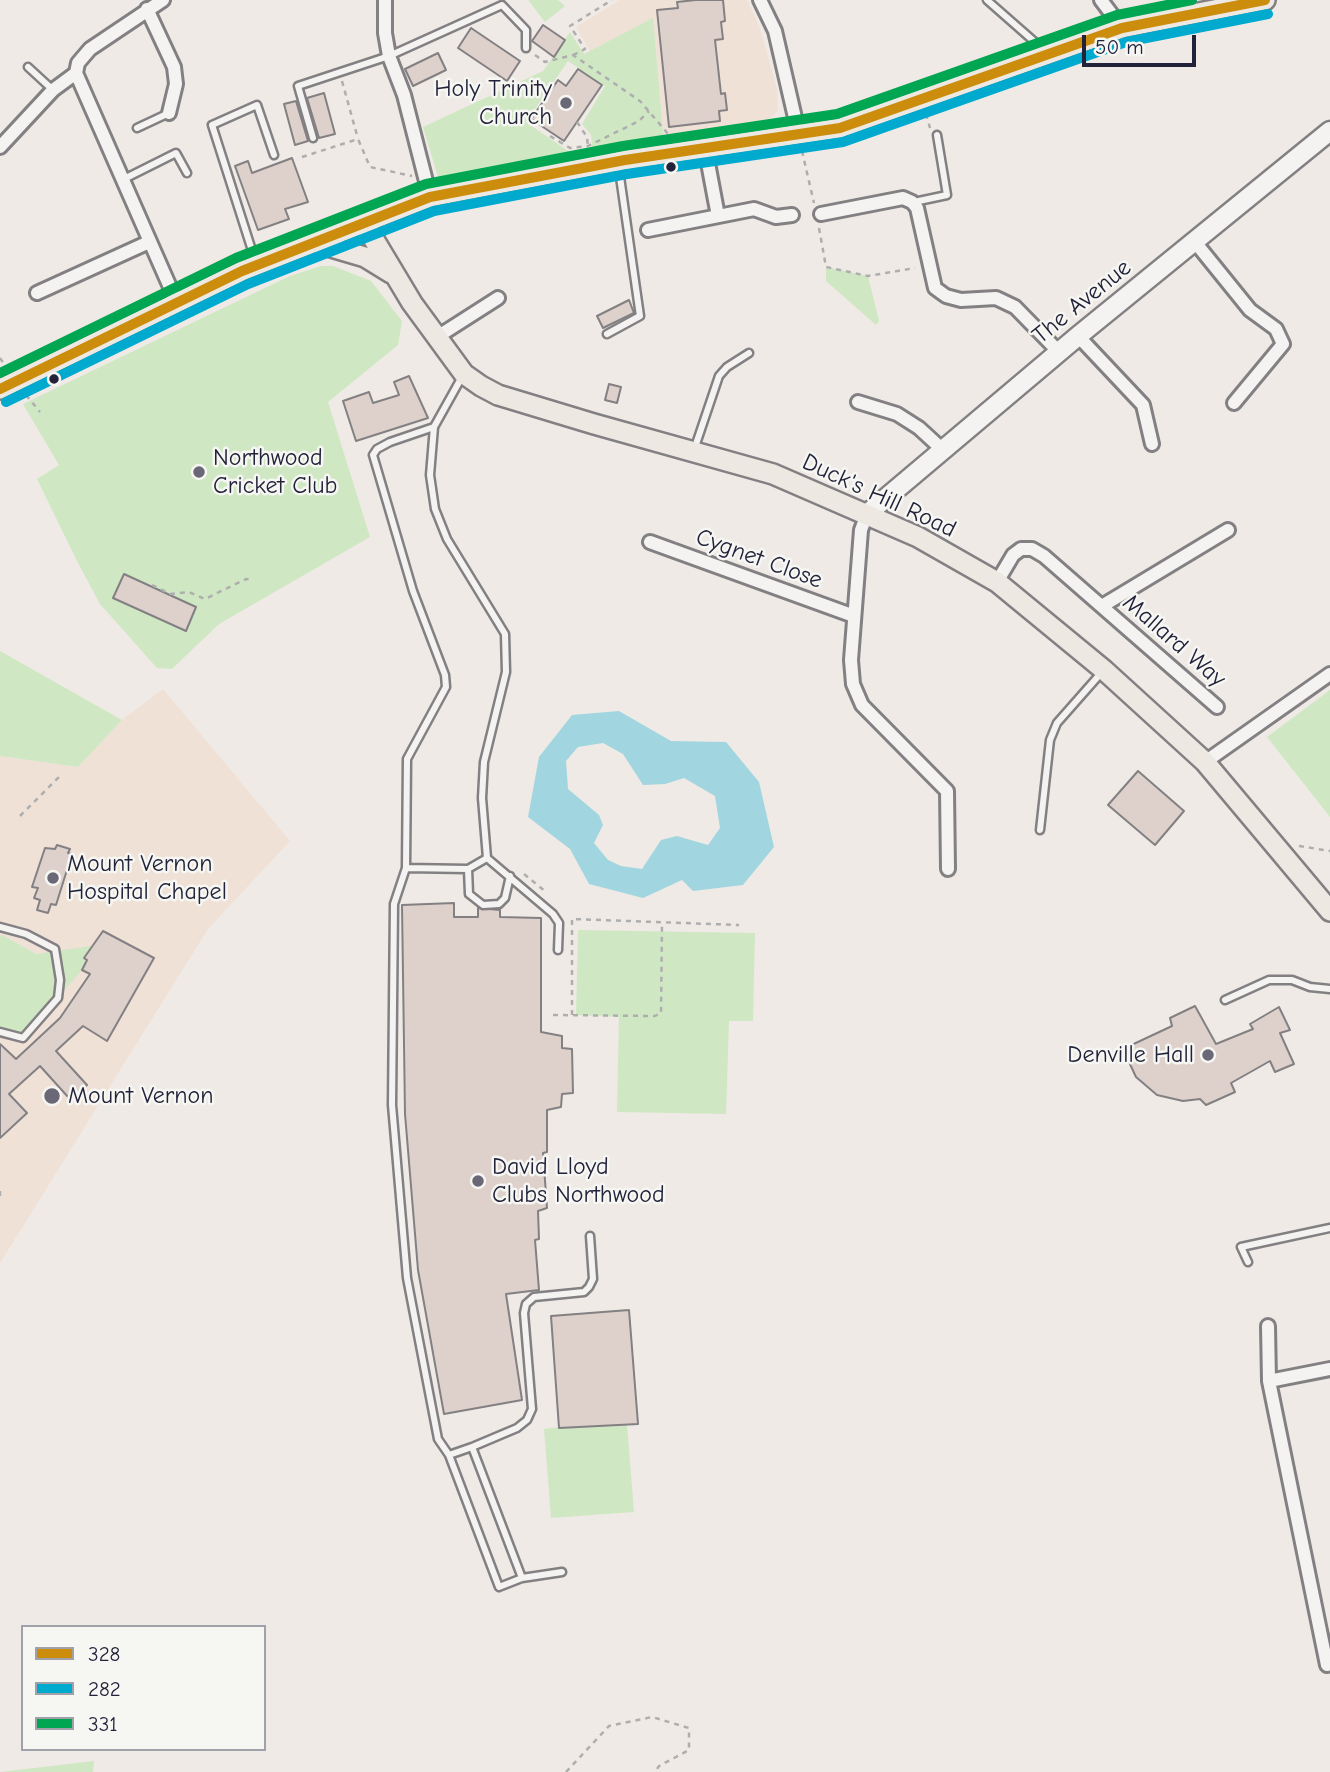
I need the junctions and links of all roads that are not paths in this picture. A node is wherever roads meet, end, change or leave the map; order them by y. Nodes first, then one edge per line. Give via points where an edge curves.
1 (163, 0) edge
2 (385, 0) edge
3 (760, 0) edge
4 (987, 0) edge
5 (1101, 0) edge
6 (1265, 0) edge
7 (147, 9) junction
8 (1122, 28) junction
9 (526, 48) road end
10 (1049, 54) junction
11 (389, 57) junction
12 (28, 67) dead end
13 (76, 73) junction
14 (53, 90) junction
15 (169, 113) joint
16 (137, 128) dead end
17 (1330, 131) edge
18 (799, 135) junction
19 (937, 135) road end
20 (313, 138) dead end
21 (0, 147) edge
22 (705, 147) junction
23 (274, 155) dead end
24 (618, 162) junction
25 (187, 173) dead end
26 (122, 180) junction
27 (428, 188) junction
28 (912, 202) junction
29 (819, 214) road end
30 (792, 215) dead end
31 (718, 216) junction
32 (364, 223) junction
33 (648, 230) dead end
34 (149, 242) junction
35 (314, 242) junction
36 (1195, 242) junction
37 (257, 265) junction
38 (392, 274) junction
39 (37, 293) dead end
40 (498, 298) dead end
41 (177, 303) junction
42 (607, 334) dead end
43 (1078, 336) junction
44 (437, 337) junction
45 (1059, 352) junction
46 (749, 353) dead end
47 (464, 374) junction
48 (7, 385) edge
49 (858, 402) dead end
50 (1234, 404) dead end
51 (434, 427) junction
52 (1152, 444) dead end
53 (944, 451) junction
54 (694, 452) junction
55 (867, 514) junction
56 (1228, 530) dead end
57 (650, 542) dead end
58 (997, 582) junction
59 (1102, 606) junction
60 (854, 616) junction
61 (1104, 670) junction
62 (1330, 674) edge
63 (1217, 707) dead end
64 (1205, 762) junction
65 (1040, 830) dead end
66 (487, 858) junction
67 (406, 867) junction
68 (468, 869) junction
69 (948, 869) dead end
70 (510, 876) junction
71 (1330, 911) edge
72 (0, 927) edge
73 (558, 950) dead end
74 (1330, 989) edge
75 (1225, 1000) dead end
76 (0, 1032) edge
77 (1330, 1228) edge
78 (590, 1236) dead end
79 (1248, 1262) dead end
80 (1268, 1326) dead end
81 (1330, 1369) edge
82 (1269, 1381) junction
83 (472, 1447) junction
84 (449, 1455) junction
85 (562, 1572) dead end
86 (522, 1577) junction
87 (1327, 1665) dead end

1 - 7 street
2 - 11 street
3 - 18 street via 775,32
4 - 10 lane
5 - 8 street
6 - 8 main road
7 - 13 street via 90,49
7 - 15 street via 174,67 176,84
8 - 10 main road
9 - 11 lane via 526,30 502,5
10 - 18 main road via 840,128
11 - 20 lane via 298,86
11 - 27 street via 404,95
12 - 14 lane
13 - 14 street
13 - 26 street
14 - 21 street
15 - 16 lane
17 - 36 street, The Avenue
18 - 22 main road
19 - 28 lane via 947,195
22 - 24 main road
22 - 31 street
23 - 37 lane via 257,105 212,125
24 - 27 main road
24 - 42 lane via 640,316
25 - 26 lane via 176,153
26 - 34 street
27 - 32 main road
28 - 29 street via 903,198
28 - 45 street via 935,288 961,300 996,298 1015,307
30 - 31 street via 776,217 754,209
31 - 33 street
32 - 35 main road
32 - 38 main road, Duck's Hill Road
34 - 39 street
34 - 41 street
35 - 37 main road
35 - 38 main road via 365,257
36 - 43 street, The Avenue
36 - 50 street via 1250,310 1276,329 1283,344
37 - 41 main road
38 - 44 main road, Duck's Hill Road
40 - 44 street
41 - 48 main road
43 - 45 street, The Avenue
43 - 52 street via 1143,405
44 - 47 main road, Duck's Hill Road
45 - 53 street, The Avenue
46 - 54 lane via 719,376
47 - 51 lane
47 - 54 main road, Duck's Hill Road via 498,395
49 - 53 street via 897,414
51 - 66 lane via 430,475 435,509 447,539 500,622 508,656 484,762
51 - 67 lane via 390,442 373,455 446,687 407,759
53 - 55 street, The Avenue
54 - 55 main road, Duck's Hill Road via 773,474
55 - 58 main road, Duck's Hill Road
55 - 60 street, Cygnet Close via 861,530
56 - 59 street, Mallard Way
57 - 60 street, Cygnet Close
58 - 59 street, Mallard Way via 1013,555 1032,549
58 - 61 main road, Duck's Hill Road
59 - 63 street, Mallard Way
60 - 69 street, Cygnet Close via 851,660 856,695 947,791
61 - 64 main road, Duck's Hill Road
61 - 65 lane via 1057,723
62 - 64 street
64 - 71 main road, Duck's Hill Road
66 - 68 lane
66 - 70 lane
67 - 68 lane
67 - 84 lane via 394,904 394,1140 407,1278 438,1439
68 - 70 lane via 468,894 483,905 499,904 505,898
70 - 73 lane via 559,923
72 - 76 lane via 55,949 60,980 58,998 23,1038
74 - 75 lane via 1292,980 1269,981
77 - 79 lane via 1241,1247
78 - 83 lane via 593,1279 589,1287 584,1292 534,1297 526,1304 532,1409 527,1420
80 - 82 street
81 - 82 street
82 - 87 street
83 - 84 lane
83 - 86 lane
84 - 86 lane via 499,1587
85 - 86 lane

